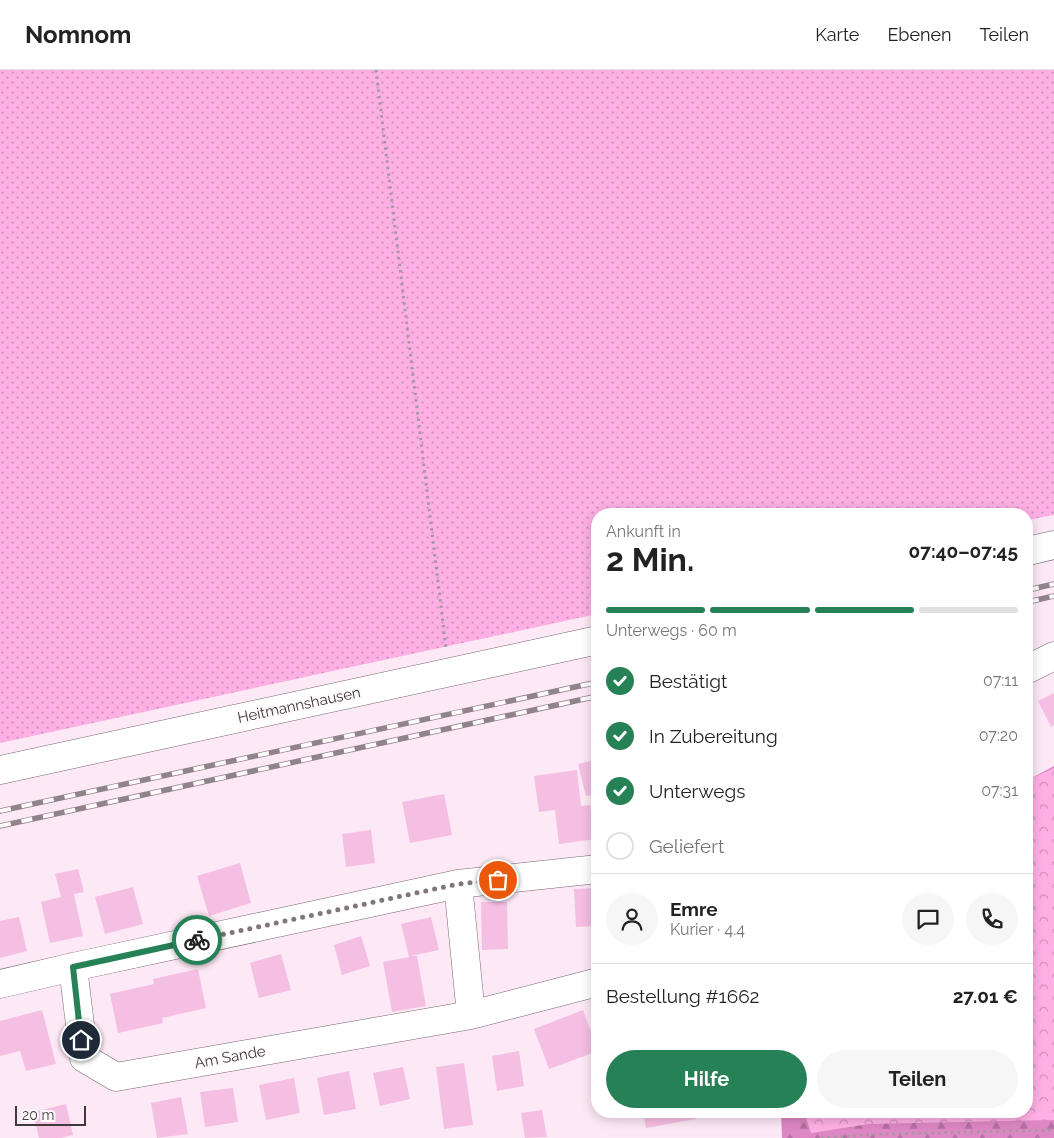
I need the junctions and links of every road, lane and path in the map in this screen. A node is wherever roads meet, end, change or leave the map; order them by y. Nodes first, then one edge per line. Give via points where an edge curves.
1 (376, 70) edge
2 (1054, 545) edge
3 (1033, 550) edge
4 (591, 642) edge
5 (1054, 656) edge
6 (1033, 666) edge
7 (449, 673) junction
8 (0, 770) edge
9 (591, 870) edge
10 (458, 884) junction
11 (73, 967) junction
12 (0, 984) edge
13 (591, 984) edge
14 (471, 1015) junction
15 (1054, 1130) edge
16 (821, 1138) edge

1 - 7 path
2 - 3 street
4 - 7 street, Heitmannshausen
5 - 6 street
7 - 8 street, Heitmannshausen
9 - 10 street
10 - 11 street
10 - 14 street
11 - 12 street
11 - 14 street, Am Sande via 84,1058 116,1077
13 - 14 street, Am Sande
15 - 16 path

